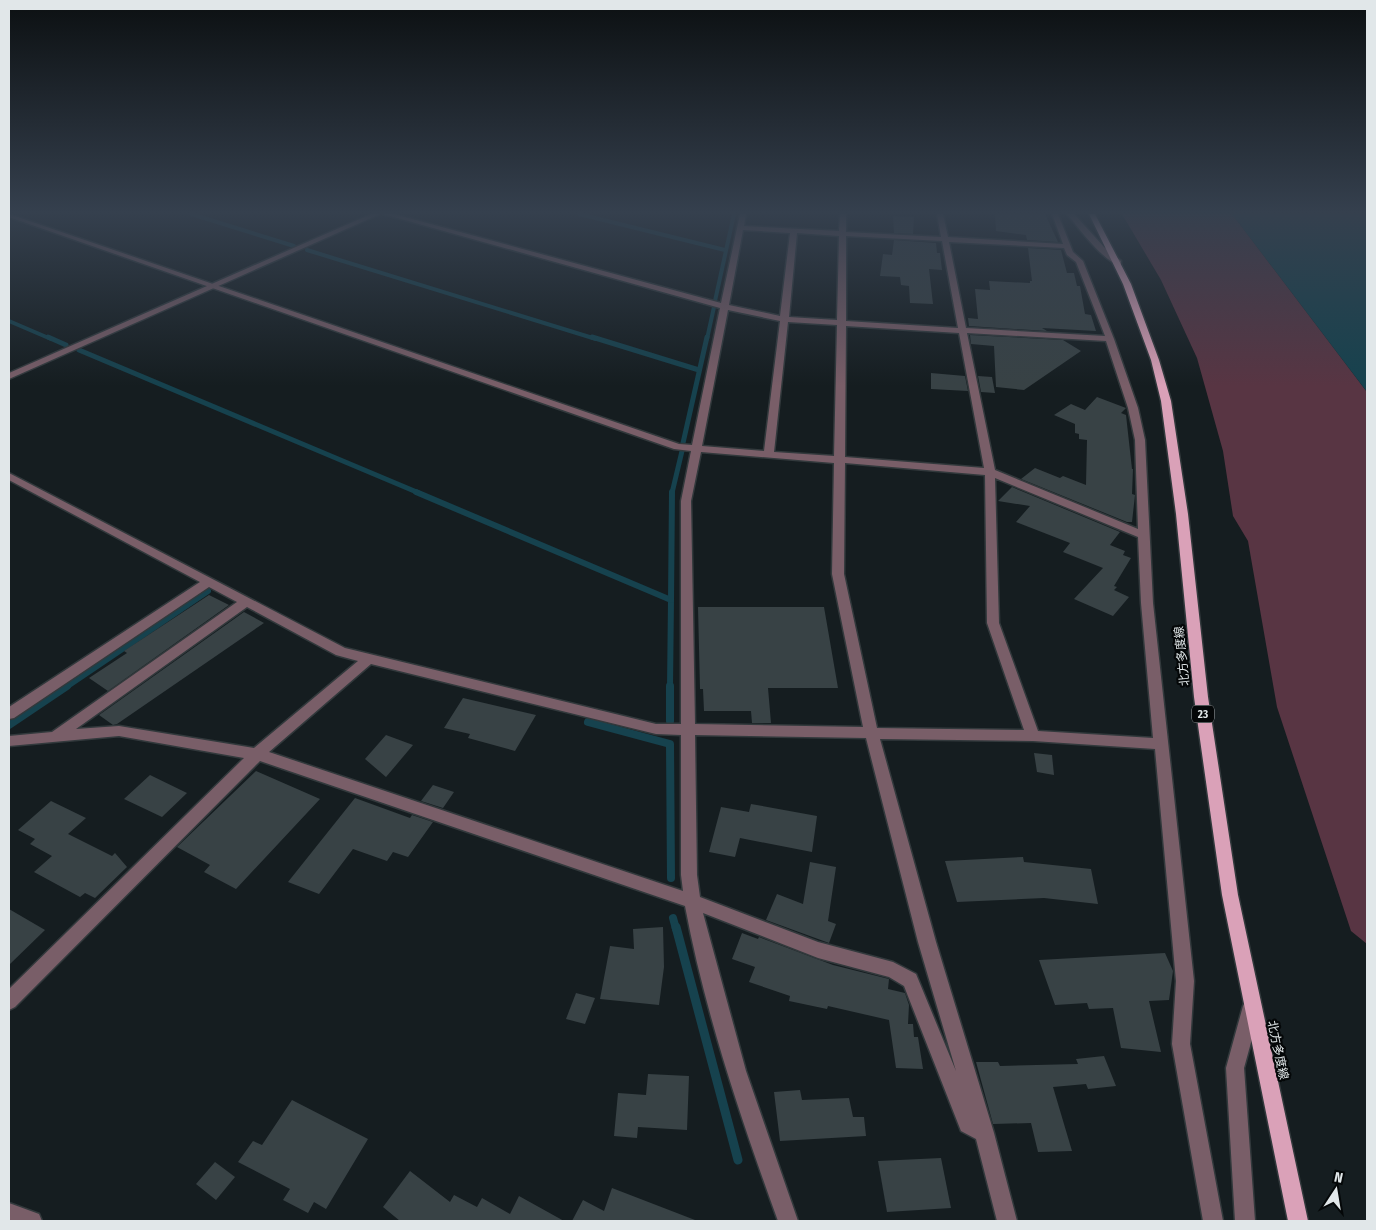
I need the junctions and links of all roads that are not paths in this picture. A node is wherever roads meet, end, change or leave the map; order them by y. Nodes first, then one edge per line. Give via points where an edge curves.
1 (172, 271) edge
2 (247, 271) edge
3 (595, 271) edge
4 (732, 271) edge
5 (789, 271) edge
6 (842, 271) edge
7 (951, 271) edge
8 (1082, 271) edge
9 (1121, 271) edge
10 (214, 286) junction
11 (725, 307) junction
12 (784, 319) junction
13 (841, 323) junction
14 (962, 330) junction
15 (1110, 339) junction
16 (9, 376) edge
17 (695, 448) junction
18 (769, 454) junction
19 (840, 460) junction
20 (990, 472) junction
21 (9, 476) edge
22 (1145, 536) junction
23 (209, 582) junction
24 (246, 602) junction
25 (369, 659) junction
26 (9, 714) edge
27 (687, 731) junction
28 (871, 732) junction
29 (1033, 736) junction
30 (55, 737) junction
31 (9, 741) edge
32 (1162, 744) junction
33 (257, 754) junction
34 (691, 901) junction
35 (9, 1001) edge
36 (1252, 1003) junction
37 (984, 1133) junction
38 (9, 1212) edge
39 (32, 1221) edge
40 (788, 1221) edge
41 (1007, 1221) edge
42 (1213, 1221) edge
43 (1245, 1221) edge
44 (1298, 1221) edge

1 - 10 street
2 - 10 street
3 - 11 street
4 - 11 street
5 - 12 street
6 - 13 street
7 - 14 street
8 - 15 street
9 - 36 main road, 北方多度線 / 23 via 1166,401 1182,514 1201,697 1230,895
10 - 16 street
10 - 17 street via 678,447
11 - 12 street
11 - 17 street
12 - 13 street
12 - 18 street
13 - 14 street
13 - 19 street
14 - 15 street
14 - 20 street
15 - 22 street via 1140,440
17 - 18 street
17 - 27 street via 686,501
18 - 19 street
19 - 20 street
19 - 28 street via 838,574
20 - 22 street
20 - 29 street via 993,623
21 - 23 street
22 - 32 street via 1147,603
23 - 24 street
23 - 26 street
24 - 25 street via 341,652
24 - 30 street
25 - 27 street via 656,729
25 - 33 street
27 - 28 street
27 - 34 street
28 - 29 street
28 - 37 street via 927,942
29 - 32 street
30 - 31 street
30 - 33 street via 119,731
32 - 42 street via 1185,981 1181,1044
33 - 34 street
33 - 35 street
34 - 37 street via 818,950 893,970 910,980 968,1124
34 - 40 street via 718,1006
36 - 43 street via 1235,1068
36 - 44 main road, 北方多度線 / 23
37 - 41 street
38 - 39 street

